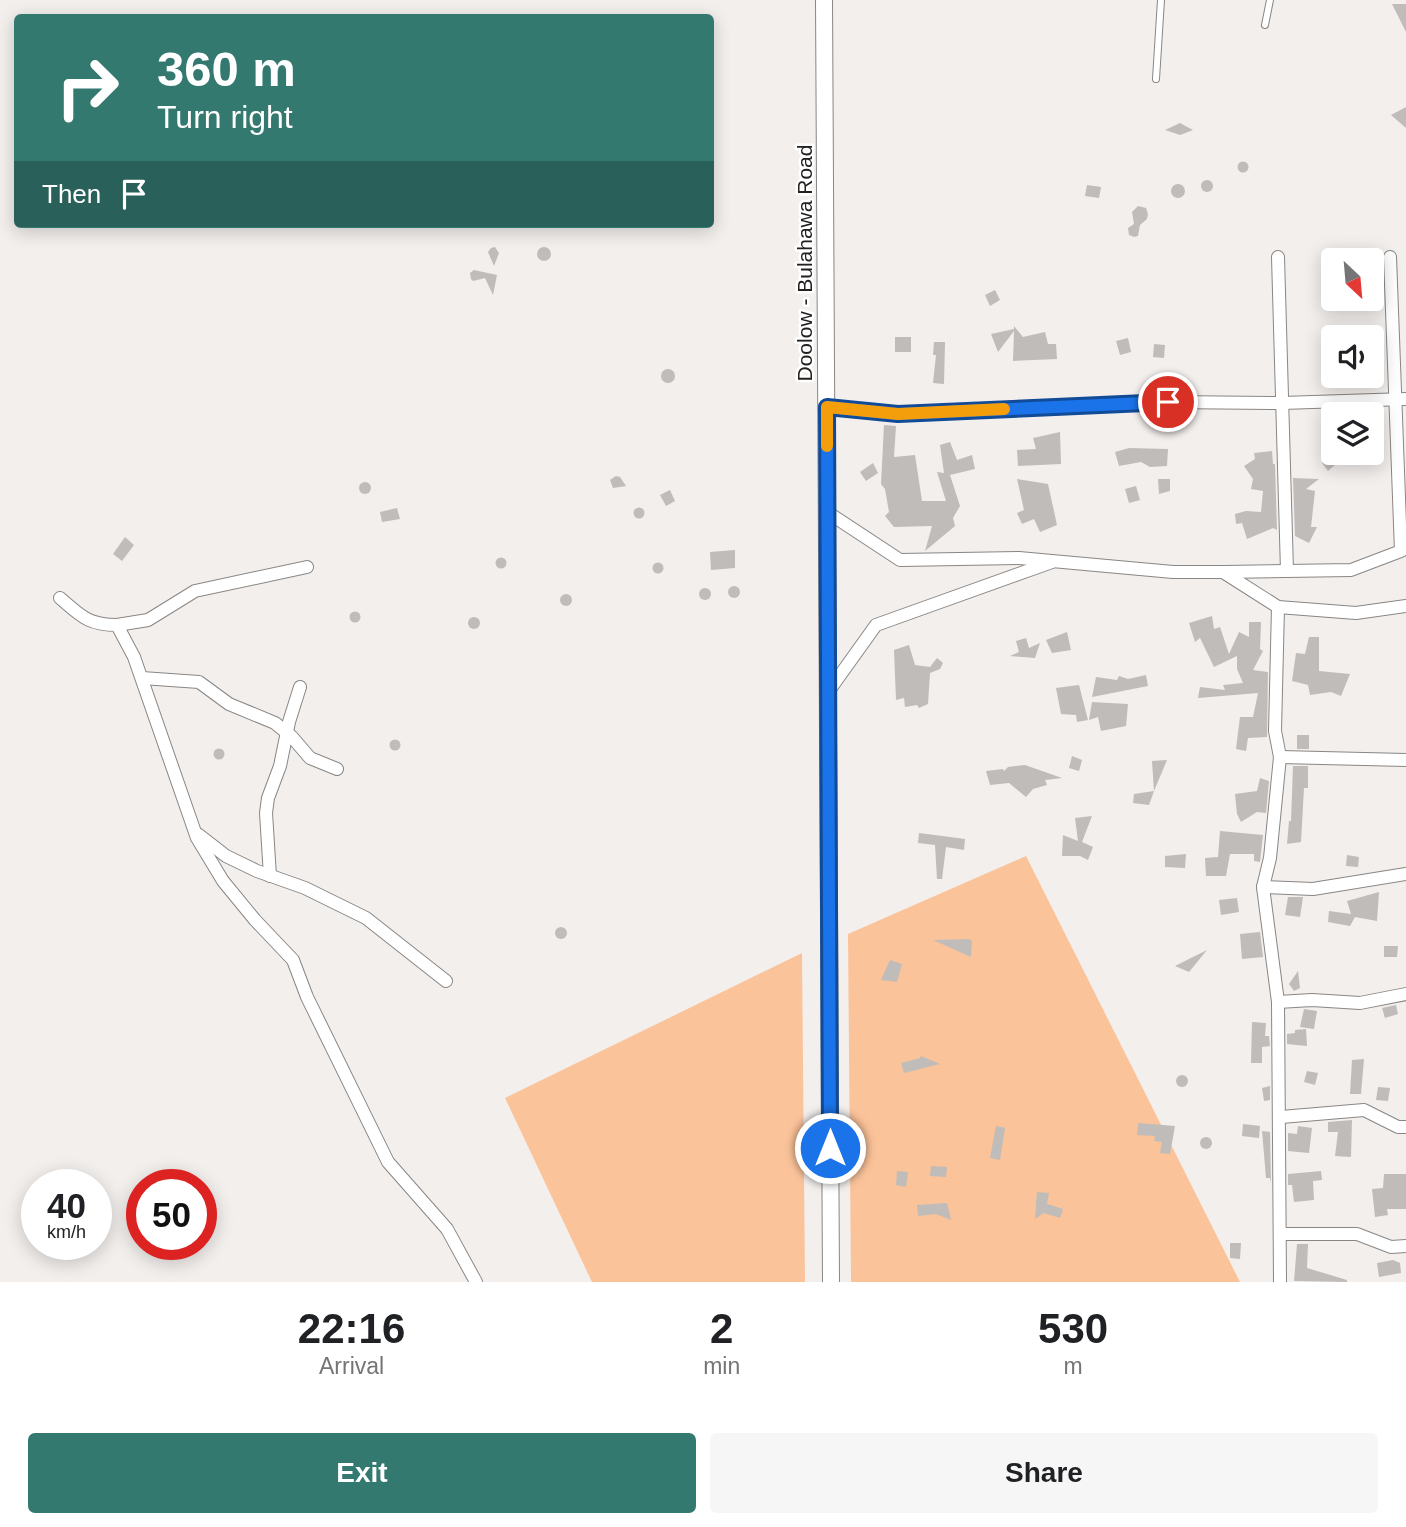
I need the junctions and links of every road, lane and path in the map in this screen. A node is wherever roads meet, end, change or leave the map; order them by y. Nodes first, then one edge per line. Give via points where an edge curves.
1 (824, 0) edge
2 (1161, 0) edge
3 (1270, 0) edge
4 (1265, 25) dead end
5 (1156, 79) dead end
6 (1278, 257) dead end
7 (1390, 257) dead end
8 (1401, 400) edge
9 (1282, 403) junction
10 (827, 407) junction
11 (827, 512) junction
12 (1057, 561) junction
13 (307, 568) dead end
14 (1287, 571) junction
15 (1223, 572) junction
16 (60, 598) dead end
17 (1406, 606) edge
18 (1278, 607) junction
19 (117, 625) junction
20 (142, 678) junction
21 (300, 687) dead end
22 (828, 692) junction
23 (286, 733) junction
24 (1280, 757) junction
25 (1406, 760) edge
26 (337, 769) dead end
27 (194, 831) junction
28 (1406, 874) edge
29 (270, 876) junction
30 (1263, 887) junction
31 (446, 981) dead end
32 (1406, 994) edge
33 (1278, 1002) junction
34 (1281, 1116) junction
35 (1406, 1126) edge
36 (1280, 1234) junction
37 (1406, 1246) edge
38 (476, 1282) edge
39 (831, 1282) edge
40 (1280, 1282) edge

1 - 10 main road, Doolow - Bulahawa Road
2 - 5 lane
3 - 4 lane
6 - 9 street
7 - 8 street
8 - 9 street
8 - 14 street via 1401,551 1351,570
9 - 10 street via 1168,402 898,414
9 - 14 street
10 - 11 main road, Doolow - Bulahawa Road
11 - 12 street via 900,560
11 - 22 main road, Doolow - Bulahawa Road
12 - 15 street
12 - 22 street via 876,625
13 - 19 street via 195,592 148,620
14 - 15 street
15 - 18 street
16 - 19 street via 98,625
17 - 18 street via 1356,612
18 - 24 street via 1275,731
19 - 20 street
20 - 23 street via 199,682 229,704 275,723
20 - 27 street
21 - 23 street
22 - 39 main road, Doolow - Bulahawa Road
23 - 26 street via 310,758
23 - 29 street via 266,813
24 - 25 street
24 - 30 street
27 - 29 street via 226,856
27 - 38 street via 223,881 293,960 388,1162 447,1229
28 - 30 street via 1314,889
29 - 31 street via 366,918
30 - 33 street
32 - 33 street via 1360,1003
33 - 34 street
34 - 35 street via 1364,1110 1398,1127
34 - 36 street
36 - 37 street via 1357,1234 1391,1247
36 - 40 street

